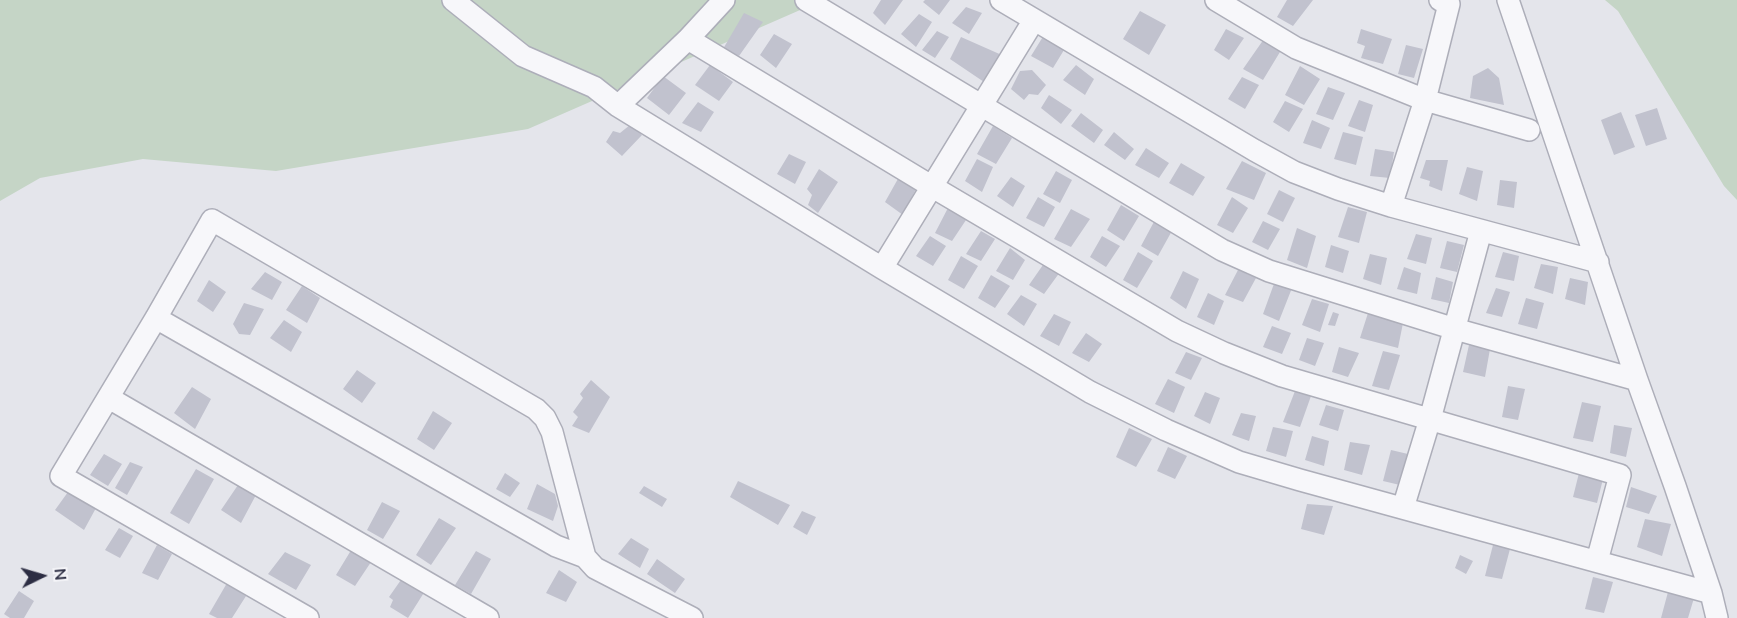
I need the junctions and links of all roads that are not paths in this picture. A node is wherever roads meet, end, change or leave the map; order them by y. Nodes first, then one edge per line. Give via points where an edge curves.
1 (453, 0) edge
2 (724, 0) edge
3 (806, 0) edge
4 (1001, 0) edge
5 (1216, 0) edge
6 (1440, 0) edge
7 (1508, 0) edge
8 (1034, 20) junction
9 (688, 39) junction
10 (1425, 100) junction
11 (982, 105) junction
12 (618, 106) junction
13 (1528, 130) dead end
14 (932, 186) junction
15 (1391, 206) junction
16 (1481, 231) junction
17 (1599, 262) junction
18 (882, 268) junction
19 (156, 318) junction
20 (1455, 329) junction
21 (1637, 380) junction
22 (109, 398) junction
23 (1430, 419) junction
24 (1403, 508) junction
25 (585, 557) junction
26 (1597, 561) junction
27 (1711, 593) junction
28 (308, 618) edge
29 (488, 618) edge
30 (692, 618) edge
31 (1717, 618) edge

1 - 12 street via 523,56 594,87
2 - 9 street
3 - 11 street
4 - 8 street
5 - 10 street via 1296,48
6 - 10 street via 1449,4
7 - 17 street
8 - 11 street
8 - 15 street via 1294,172
9 - 12 street
9 - 14 street
10 - 13 street
10 - 15 street
11 - 14 street
11 - 20 street via 1222,250 1269,272
12 - 18 street
14 - 18 street
14 - 23 street via 1176,331 1282,376
15 - 16 street
16 - 17 street
16 - 20 street
17 - 21 street
18 - 24 street via 1090,392 1166,430 1239,462
19 - 22 street
19 - 25 street via 556,546
19 - 25 street via 212,220 536,409 552,432
20 - 21 street
20 - 23 street
21 - 27 street
22 - 28 street via 62,476
22 - 29 street
23 - 24 street
23 - 26 street via 1620,475
24 - 26 street
25 - 30 street via 595,568
26 - 27 street
27 - 31 street

